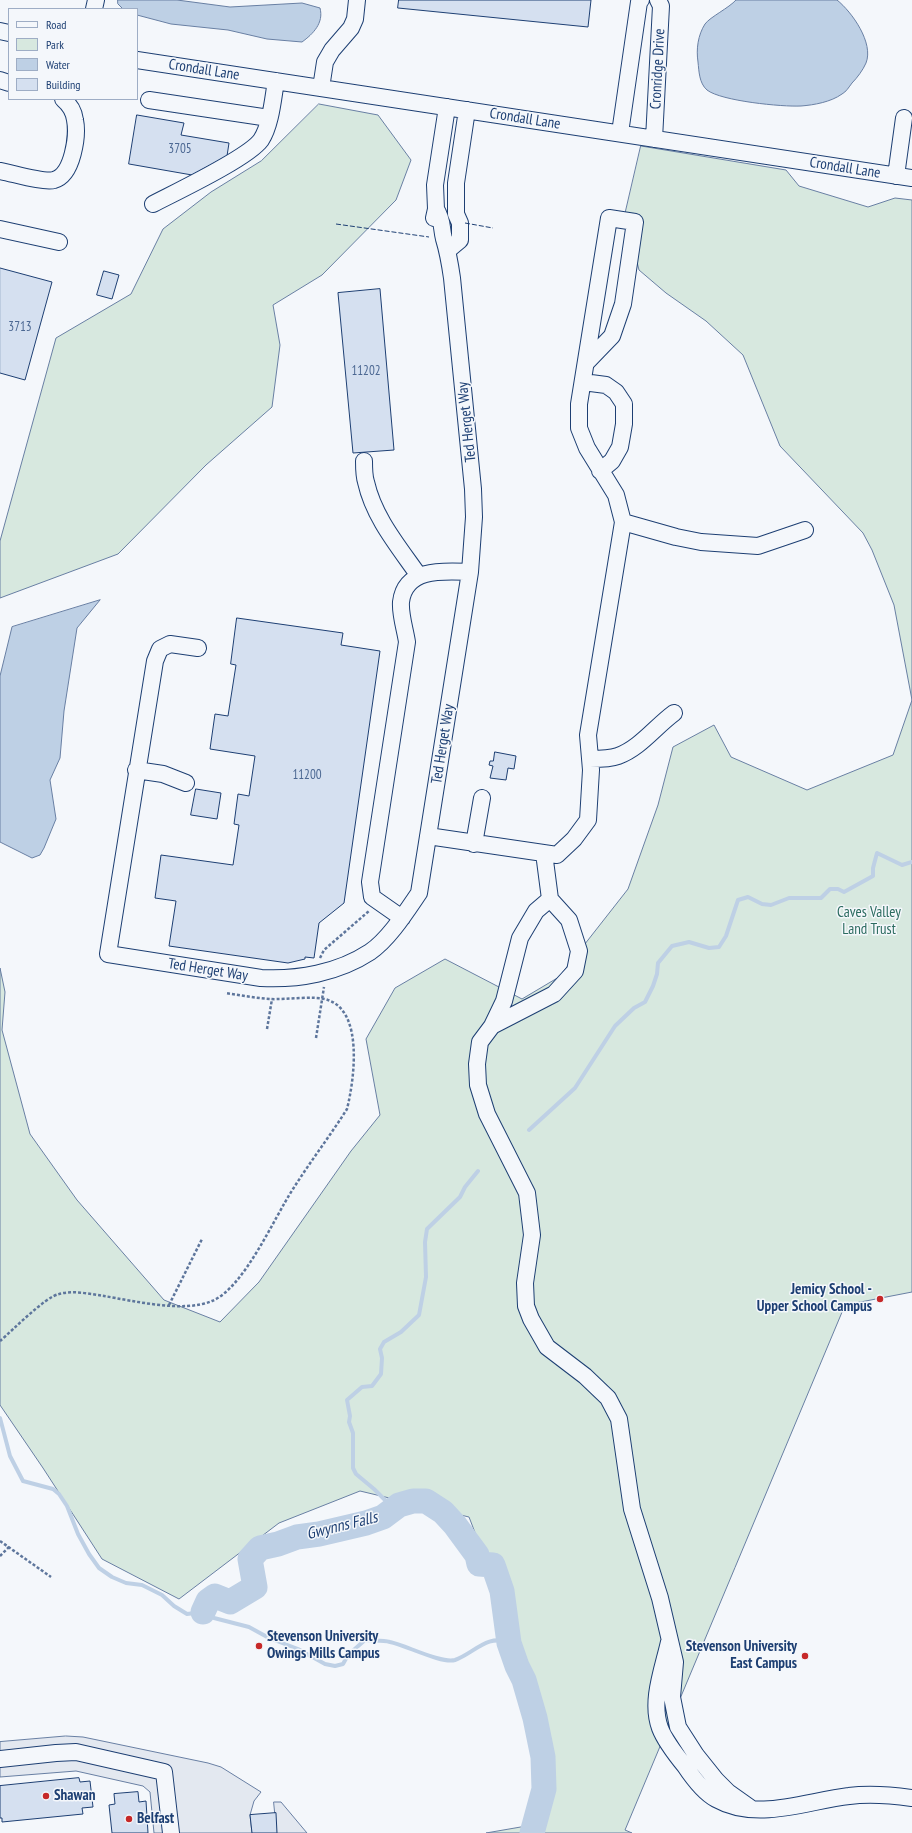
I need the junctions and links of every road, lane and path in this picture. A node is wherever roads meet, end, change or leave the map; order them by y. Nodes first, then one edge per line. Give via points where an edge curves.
1 (357, 0) edge
2 (641, 0) edge
3 (658, 0) edge
4 (138, 60) edge
5 (276, 81) junction
6 (321, 88) junction
7 (64, 100) edge
8 (149, 100) dead end
9 (447, 107) junction
10 (467, 110) junction
11 (269, 118) junction
12 (904, 118) dead end
13 (620, 133) junction
14 (654, 139) junction
15 (0, 171) edge
16 (896, 176) junction
17 (912, 178) edge
18 (153, 204) dead end
19 (445, 213) junction
20 (0, 229) edge
21 (59, 242) dead end
22 (448, 250) junction
23 (586, 363) junction
24 (583, 382) junction
25 (364, 461) dead end
26 (600, 471) junction
27 (623, 522) junction
28 (805, 530) dead end
29 (470, 572) junction
30 (419, 576) junction
31 (198, 648) dead end
32 (674, 713) dead end
33 (590, 760) junction
34 (136, 770) junction
35 (186, 783) dead end
36 (482, 798) dead end
37 (428, 836) junction
38 (474, 844) junction
39 (544, 853) junction
40 (550, 899) junction
41 (402, 918) junction
42 (225, 992) dead end
43 (272, 999) junction
44 (492, 1026) junction
45 (267, 1029) dead end
46 (202, 1238) dead end
47 (169, 1305) junction
48 (0, 1340) edge
49 (0, 1541) edge
50 (9, 1547) junction
51 (0, 1556) edge
52 (51, 1577) dead end
53 (0, 1759) edge
54 (912, 1798) edge
55 (171, 1833) edge

1 - 6 street via 356,19 325,62
2 - 13 street, Cronridge Drive
3 - 14 street, Cronridge Drive via 661,6
4 - 5 street, Crondall Lane
5 - 6 street, Crondall Lane
5 - 11 street
6 - 9 street, Crondall Lane
7 - 15 street via 72,109 76,130 70,165 63,174 54,180 39,180
8 - 11 street
9 - 10 street, Crondall Lane
9 - 19 street via 435,184
10 - 13 street, Crondall Lane
10 - 19 street via 456,183
11 - 18 street via 261,140 241,157
12 - 16 street
13 - 14 street, Crondall Lane
14 - 16 street, Crondall Lane
16 - 17 street, Crondall Lane
19 - 22 street via 432,225 433,237
19 - 22 street via 460,223 460,240
20 - 21 street
22 - 29 street, Ted Herget Way via 474,489
23 - 23 street via 609,218 635,222 623,304 612,336
23 - 24 street
24 - 26 street via 579,404 579,428
24 - 26 street via 606,385 616,392 624,404 620,447 612,461
25 - 30 street via 366,482 373,505 384,526
26 - 27 street via 616,495
27 - 28 street via 701,542 758,546
27 - 33 street via 588,735
29 - 30 street via 435,571
29 - 37 street, Ted Herget Way
30 - 41 street via 410,583 401,602 407,642 370,882 372,897
31 - 34 street via 170,644 160,649 155,660
32 - 33 street via 636,747 617,757
33 - 39 street via 588,820 574,839 557,855
34 - 35 street via 163,774
34 - 41 street, Ted Herget Way via 108,954 261,978 307,976 344,966 371,951
36 - 38 street
37 - 38 street
37 - 41 street, Ted Herget Way via 419,893
38 - 39 street
39 - 40 street
40 - 44 street via 536,911 520,938 504,1001
40 - 44 street via 569,920 579,951 575,971 554,994
42 - 43 path
43 - 45 path
43 - 47 path via 328,1000 338,1005 349,1021 353,1039 354,1067 347,1109 289,1196 238,1280 213,1301 194,1305
44 - 54 street via 480,1042 478,1085 487,1114 527,1193 532,1235 525,1283 526,1306 547,1347 586,1376 608,1398 619,1419 632,1509 660,1598 675,1662 672,1697 678,1727 716,1780 752,1809 779,1809 856,1795 879,1794
46 - 47 path
47 - 48 path via 83,1292 58,1294
49 - 50 path
50 - 51 path
50 - 52 path
53 - 55 street via 76,1752 164,1772

